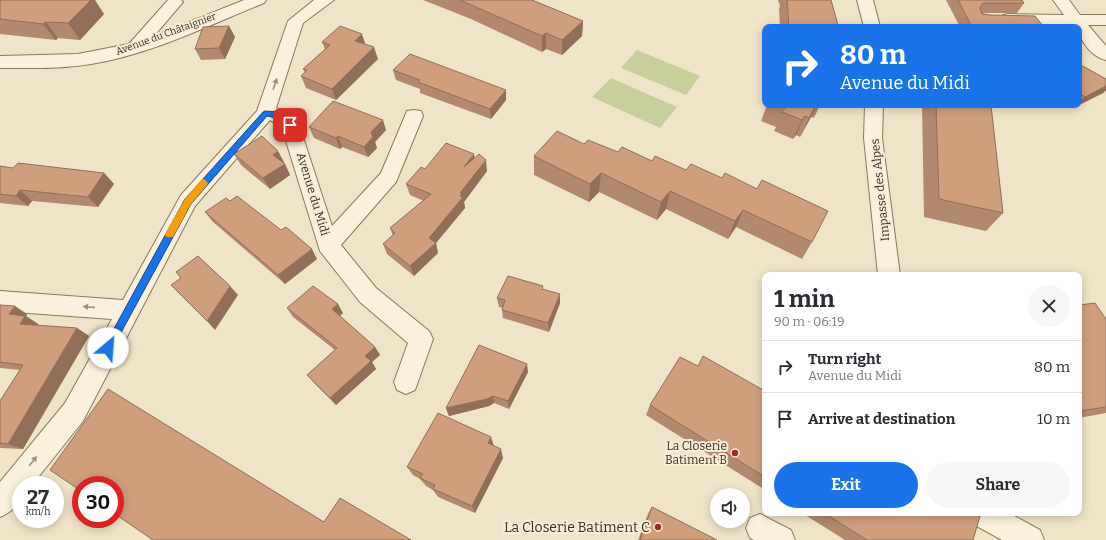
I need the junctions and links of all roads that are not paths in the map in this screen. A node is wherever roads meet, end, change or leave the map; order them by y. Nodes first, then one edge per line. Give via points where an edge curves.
1 (258, 0) edge
2 (326, 0) edge
3 (865, 0) edge
4 (1061, 0) edge
5 (174, 1) edge
6 (991, 19) edge
7 (1076, 20) junction
8 (1106, 20) edge
9 (204, 21) junction
10 (871, 24) edge
11 (1079, 24) edge
12 (1082, 28) edge
13 (135, 47) junction
14 (1106, 54) edge
15 (0, 62) edge
16 (874, 108) edge
17 (265, 113) junction
18 (414, 116) dead end
19 (328, 245) junction
20 (889, 272) edge
21 (0, 301) edge
22 (128, 310) junction
23 (406, 382) dead end
24 (0, 503) edge
25 (986, 516) edge
26 (1030, 540) edge

1 - 9 street, Avenue du Châtaignier
17 -> 2 street via 296,21
3 - 10 street
4 - 7 street
5 - 9 street via 186,18
5 - 13 street
6 - 7 street
7 - 8 street
7 - 11 street
9 - 13 street, Avenue du Châtaignier
12 - 14 street via 1096,47
13 - 15 street, Avenue du Châtaignier via 103,56 61,61
16 - 20 street, Impasse des Alpes via 873,138
17 - 19 street, Avenue du Midi via 276,114 290,125
17 - 22 street via 188,201
18 - 19 street, Avenue du Midi via 389,177
19 - 23 street, Avenue du Midi via 368,295 421,339
22 -> 21 street
24 -> 22 street via 74,412
25 - 26 street

